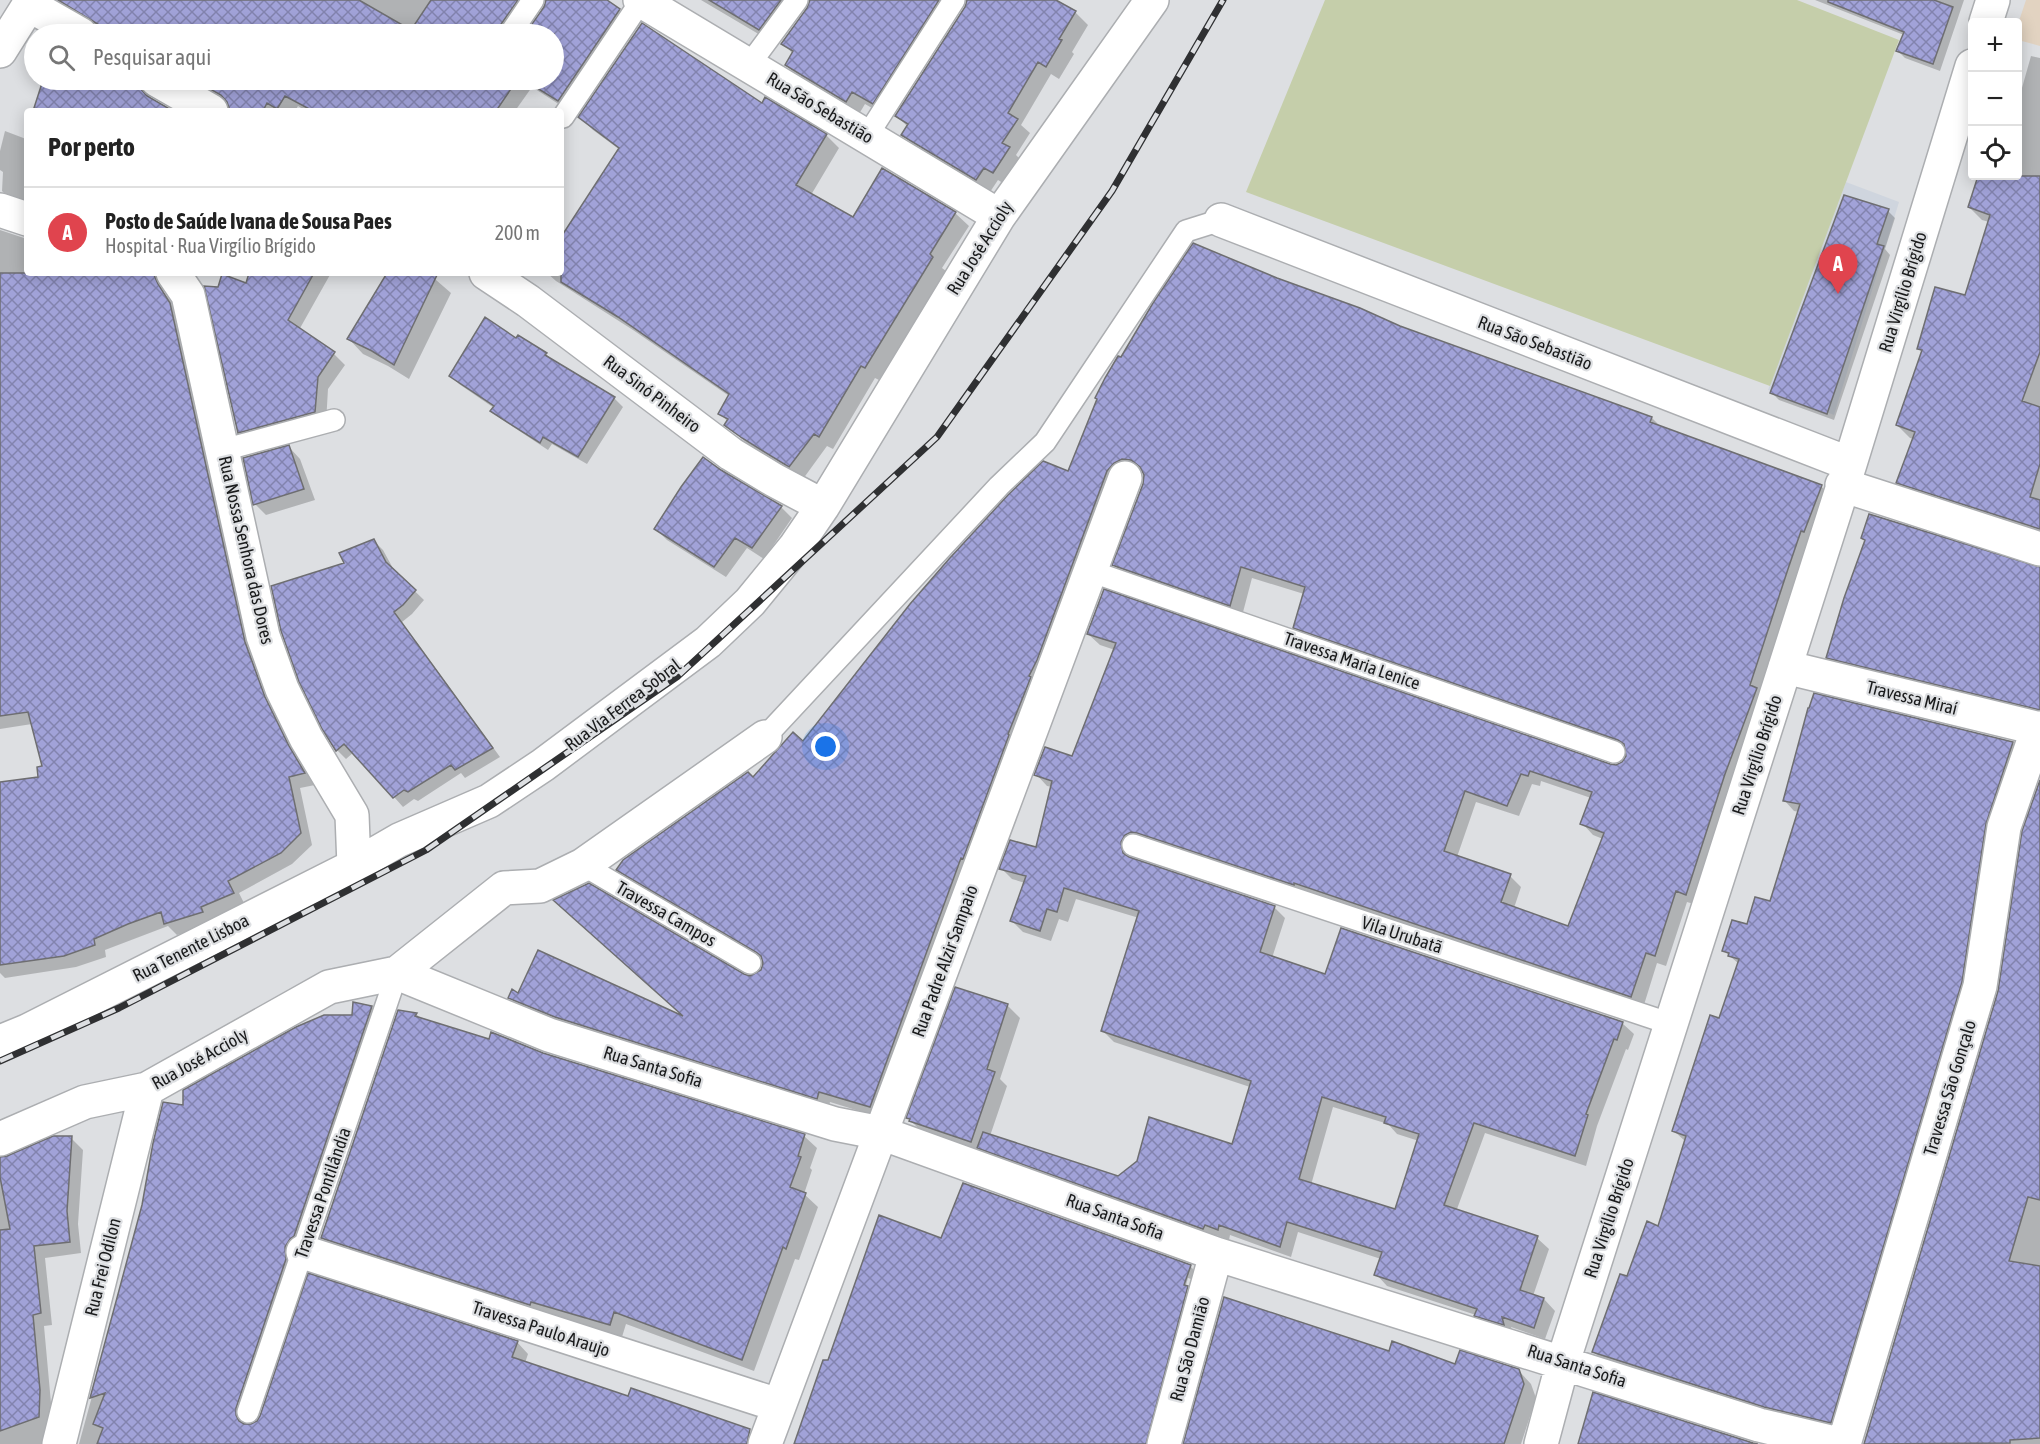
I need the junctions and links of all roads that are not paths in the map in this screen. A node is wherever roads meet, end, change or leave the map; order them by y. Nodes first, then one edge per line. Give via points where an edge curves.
1 (533, 0) edge
2 (641, 0) edge
3 (797, 0) edge
4 (954, 0) edge
5 (1152, 0) edge
6 (1993, 0) edge
7 (30, 2) edge
8 (1987, 18) edge
9 (64, 24) edge
10 (517, 24) edge
11 (0, 51) edge
12 (748, 65) junction
13 (1970, 72) edge
14 (174, 90) edge
15 (206, 108) edge
16 (564, 116) edge
17 (867, 136) junction
18 (0, 210) edge
19 (999, 216) junction
20 (24, 218) edge
21 (1221, 220) joint
22 (175, 276) edge
23 (490, 276) edge
24 (334, 420) dead end
25 (222, 450) junction
26 (1846, 475) junction
27 (1125, 478) dead end
28 (823, 506) junction
29 (2040, 549) edge
30 (1090, 571) junction
31 (1785, 667) junction
32 (2039, 728) edge
33 (765, 737) joint
34 (1614, 752) dead end
35 (352, 815) junction
36 (1132, 845) dead end
37 (378, 852) junction
38 (583, 865) junction
39 (750, 963) dead end
40 (397, 973) junction
41 (1671, 1024) junction
42 (0, 1042) edge
43 (147, 1089) junction
44 (881, 1133) junction
45 (0, 1139) edge
46 (303, 1252) junction
47 (1216, 1254) junction
48 (1563, 1362) junction
49 (778, 1406) junction
50 (248, 1412) dead end
51 (59, 1444) edge
52 (765, 1444) edge
53 (1164, 1444) edge
54 (1541, 1444) edge
55 (1842, 1444) edge

1 - 10 lane
2 - 12 street, Rua São Sebastião
2 - 16 lane
3 - 12 lane
4 - 17 lane
5 - 19 street, Rua José Accioly
6 - 8 street
7 - 9 street
7 - 11 street
12 - 17 street, Rua São Sebastião
13 - 26 street, Rua Virgílio Brígido
14 - 15 street
17 - 19 street, Rua São Sebastião
18 - 20 street
19 - 28 street, Rua José Accioly
21 - 26 street, Rua São Sebastião
21 - 33 lane via 1186,231 1045,442 999,486
22 - 25 street, Rua Nossa Senhora das Dores via 188,295
23 - 28 street, Rua Sinó Pinheiro via 731,454
24 - 25 lane
25 - 35 street, Rua Nossa Senhora das Dores via 263,636 306,738
26 - 29 street, Rua São Sebastião
26 - 31 street, Rua Virgílio Brígido
27 - 30 street, Rua Padre Alzir Sampaio
28 - 37 street, Rua Via Ferrea Sobral via 750,602 708,642 489,801
30 - 34 lane, Travessa Maria Lenice
30 - 44 street, Rua Padre Alzir Sampaio
31 - 32 street, Travessa Miraí
31 - 41 street, Rua Virgílio Brígido
32 - 55 street, Travessa São Gonçalo via 2004,827 1980,986
33 - 38 street
35 - 37 street, Rua Nossa Senhora das Dores
35 - 37 street
36 - 41 lane, Vila Urubatã
37 - 42 street, Rua Tenente Lisboa
38 - 39 lane, Travessa Campos
38 - 40 street via 540,886 504,888
40 - 43 street, Rua José Accioly via 329,987
40 - 44 street, Rua Santa Sofia via 549,1035 835,1124
40 - 46 lane, Travessa Pontilândia
41 - 48 street, Rua Virgílio Brígido
43 - 45 street, Rua José Accioly via 85,1102
43 - 51 street, Rua Frei Odilon
44 - 47 street, Rua Santa Sofia
44 - 49 street, Rua Padre Alzir Sampaio
46 - 49 street, Travessa Paulo Araujo
46 - 50 lane, Travessa Pontilândia
47 - 48 street, Rua Santa Sofia
47 - 53 street, Rua São Damião
48 - 54 street, Rua Virgílio Brígido
48 - 55 street, Rua Santa Sofia via 1758,1425
49 - 52 street, Rua Padre Alzir Sampaio

